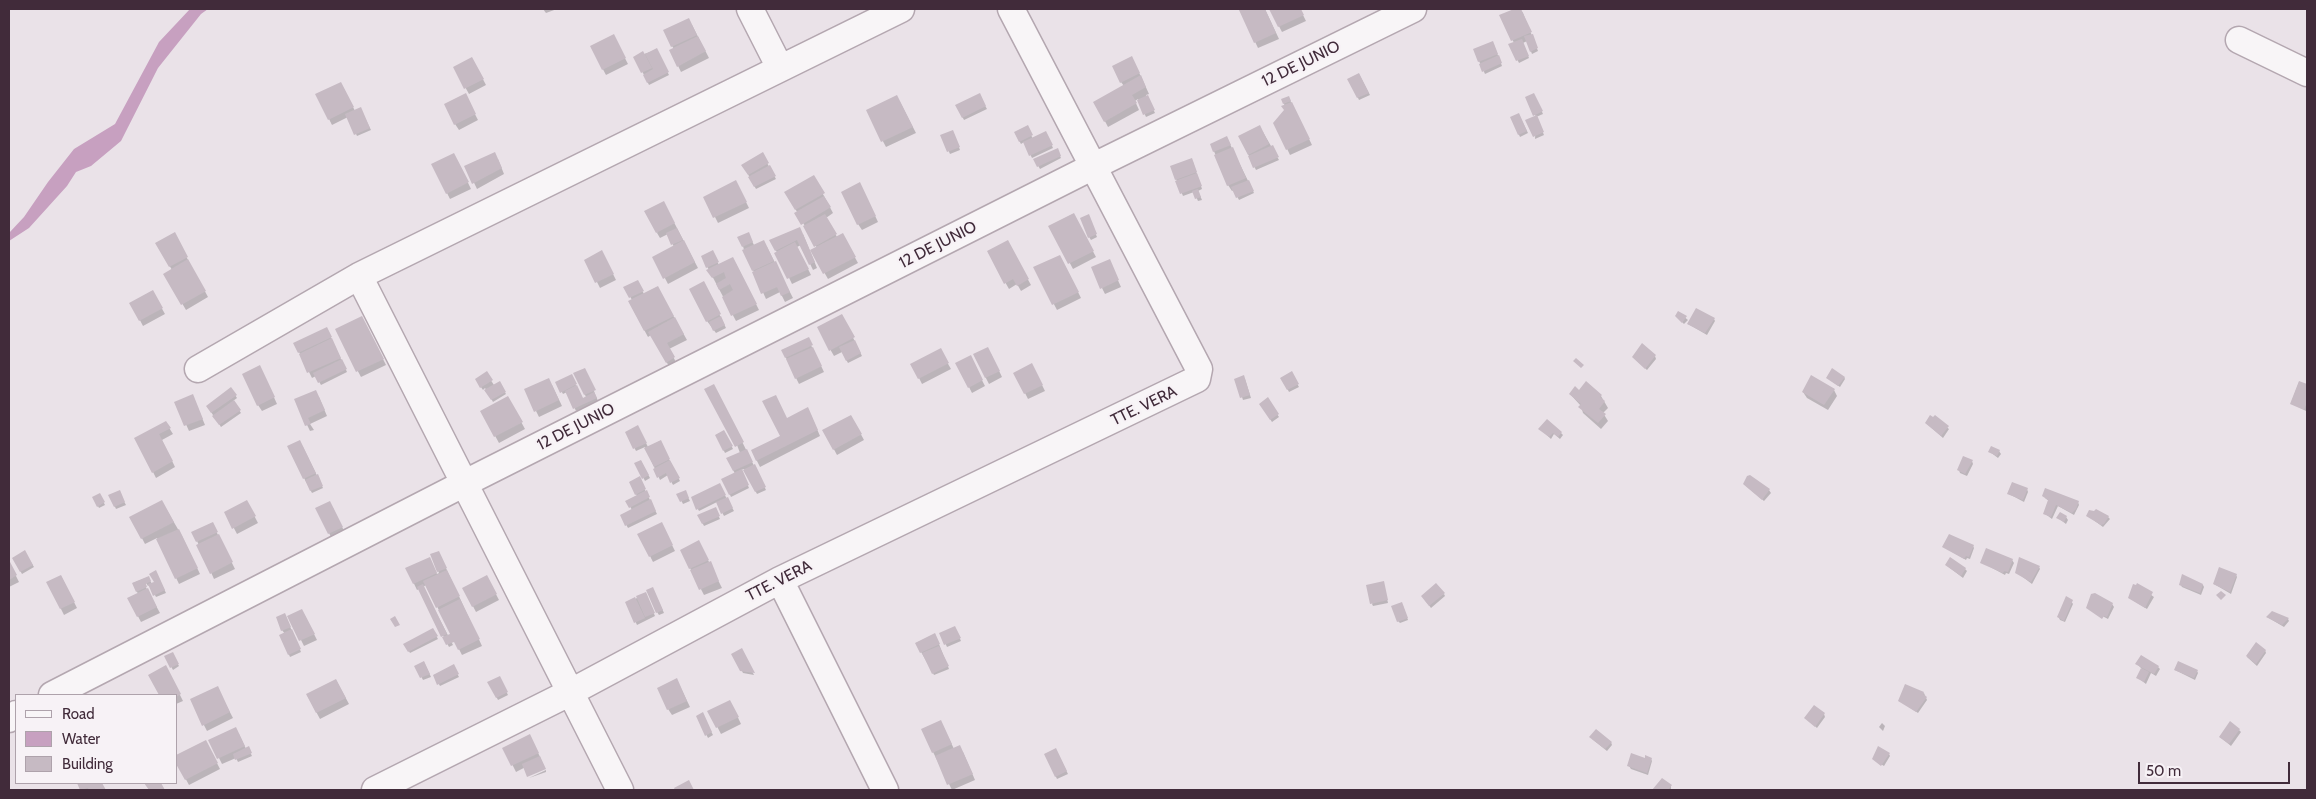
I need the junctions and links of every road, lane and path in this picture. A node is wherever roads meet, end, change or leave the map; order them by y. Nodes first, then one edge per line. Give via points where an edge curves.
1 (750, 9) edge
2 (901, 9) edge
3 (1011, 9) edge
4 (1413, 9) edge
5 (2240, 40) dead end
6 (780, 68) junction
7 (2307, 72) edge
8 (1092, 167) junction
9 (359, 276) junction
10 (198, 368) dead end
11 (465, 483) junction
12 (780, 580) junction
13 (571, 692) junction
14 (54, 694) edge
15 (375, 790) edge
16 (620, 790) edge
17 (885, 790) edge

1 - 6 street
2 - 6 street
3 - 8 street
4 - 8 street, 12 DE JUNIO
5 - 7 street
6 - 9 street
8 - 11 street, 12 DE JUNIO
8 - 12 street, TTE. VERA via 1199,369 1197,379
9 - 10 street
9 - 11 street
11 - 13 street
11 - 14 street, 12 DE JUNIO
12 - 13 street, TTE. VERA
12 - 17 street
13 - 15 street, TTE. VERA
13 - 16 street

